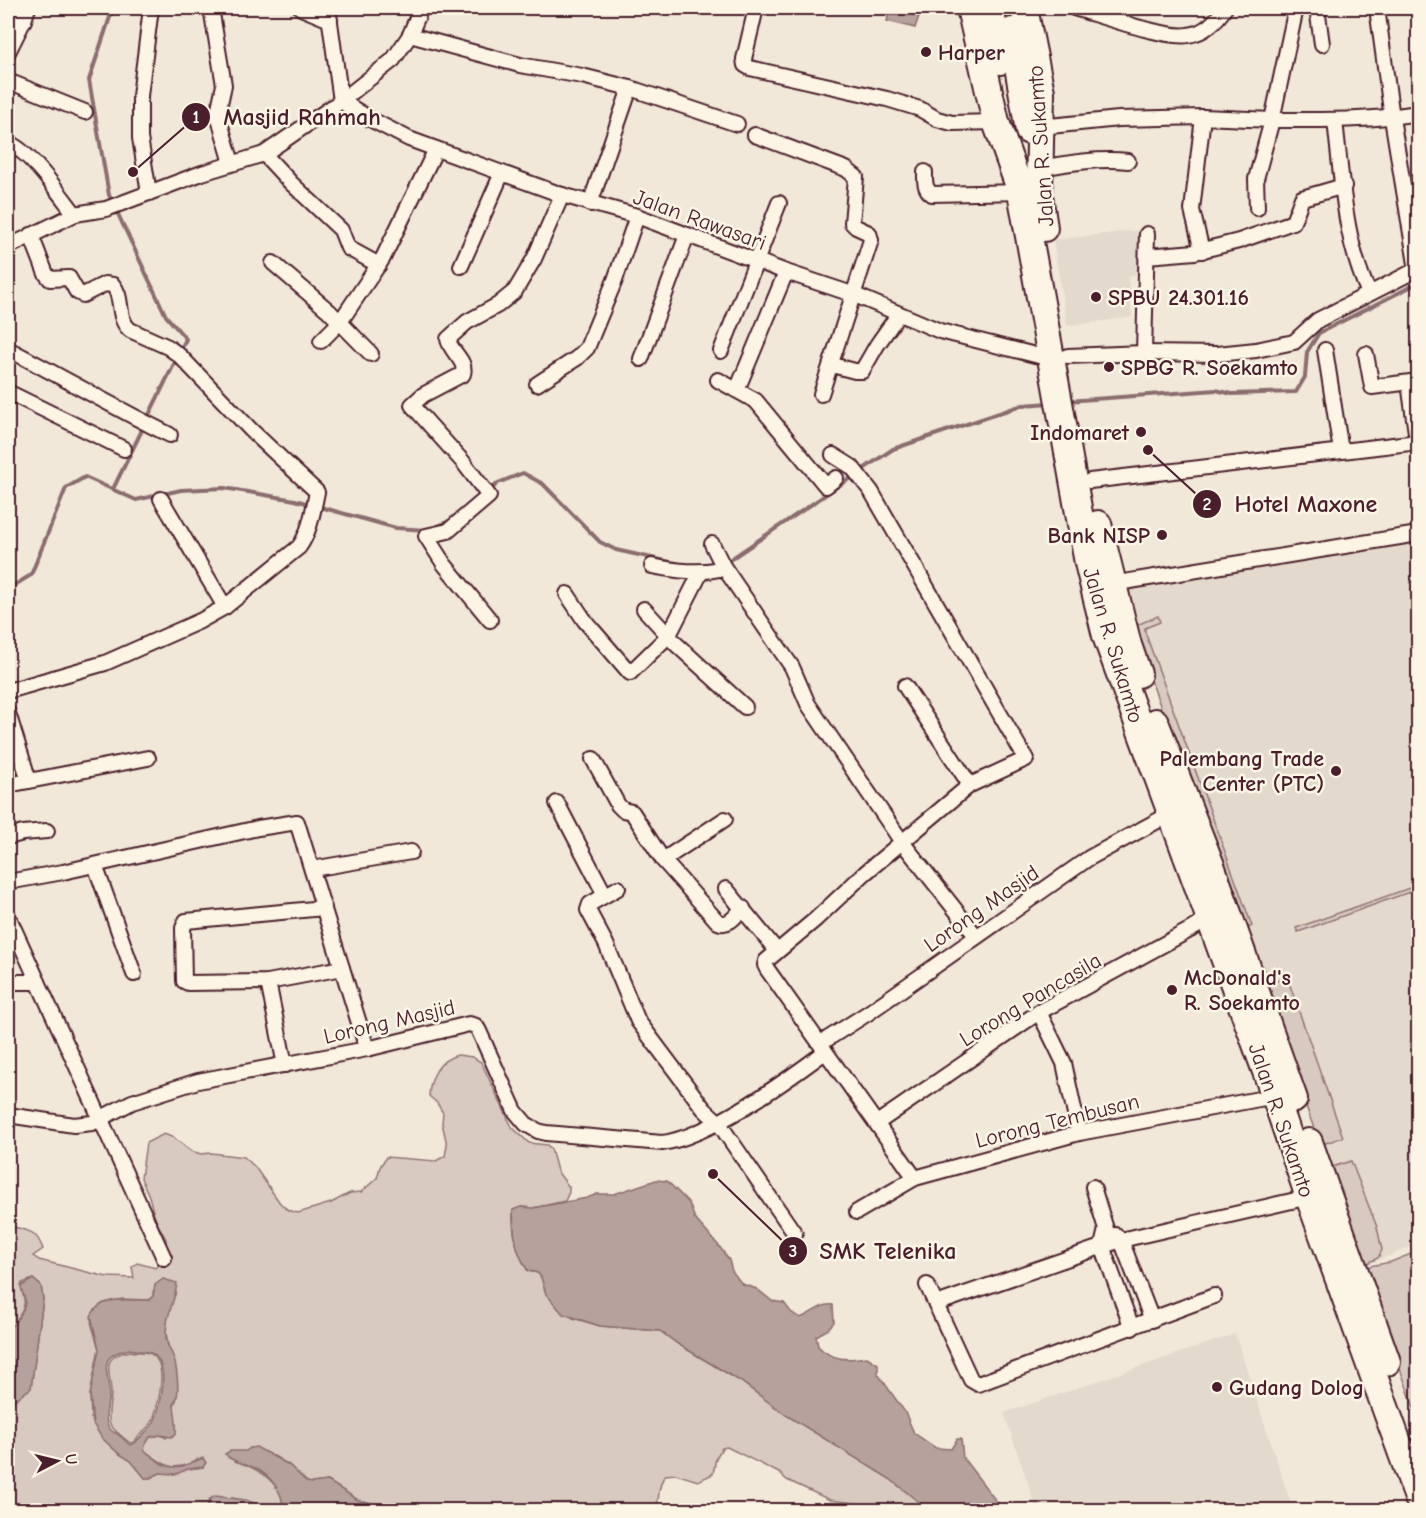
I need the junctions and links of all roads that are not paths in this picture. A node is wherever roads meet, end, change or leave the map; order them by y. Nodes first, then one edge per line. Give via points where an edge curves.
1 (151, 8) edge
2 (211, 8) edge
3 (301, 8) edge
4 (421, 8) edge
5 (756, 8) edge
6 (970, 8) edge
7 (990, 8) edge
8 (1007, 8) edge
9 (1024, 8) edge
10 (1074, 8) edge
11 (1225, 8) edge
12 (1296, 8) edge
13 (1317, 8) edge
14 (1377, 8) edge
15 (8, 11) edge
16 (26, 14) edge
17 (329, 14) edge
18 (410, 35) junction
19 (1322, 44) dead end
20 (8, 52) edge
21 (8, 81) edge
22 (630, 88) junction
23 (341, 101) junction
24 (85, 112) dead end
25 (1419, 113) edge
26 (1203, 117) junction
27 (1392, 118) junction
28 (1272, 120) junction
29 (1335, 120) junction
30 (996, 123) junction
31 (737, 124) dead end
32 (1040, 127) junction
33 (754, 135) dead end
34 (8, 143) edge
35 (436, 149) junction
36 (264, 154) junction
37 (1128, 161) dead end
38 (232, 163) junction
39 (1040, 168) junction
40 (925, 172) dead end
41 (502, 173) junction
42 (1344, 186) junction
43 (149, 192) junction
44 (1030, 194) junction
45 (562, 195) junction
46 (779, 203) dead end
47 (590, 204) junction
48 (1257, 207) dead end
49 (75, 214) junction
50 (637, 216) junction
51 (1146, 234) dead end
52 (32, 235) junction
53 (687, 235) junction
54 (8, 247) edge
55 (1202, 251) junction
56 (1147, 256) junction
57 (757, 261) junction
58 (273, 263) dead end
59 (379, 265) junction
60 (461, 266) dead end
61 (1418, 270) edge
62 (786, 272) junction
63 (1369, 294) junction
64 (855, 295) junction
65 (898, 315) junction
66 (340, 322) junction
67 (321, 341) dead end
68 (8, 348) edge
69 (1325, 350) dead end
70 (722, 351) dead end
71 (1144, 353) junction
72 (370, 354) dead end
73 (1366, 354) dead end
74 (641, 359) dead end
75 (832, 364) junction
76 (1061, 367) junction
77 (718, 380) dead end
78 (1414, 382) edge
79 (537, 384) dead end
80 (737, 390) junction
81 (8, 392) edge
82 (821, 394) dead end
83 (1071, 422) junction
84 (170, 435) dead end
85 (1418, 445) edge
86 (124, 449) dead end
87 (1341, 451) junction
88 (833, 456) dead end
89 (836, 478) dead end
90 (1090, 481) junction
91 (161, 499) dead end
92 (1419, 534) edge
93 (712, 544) dead end
94 (721, 564) junction
95 (652, 566) dead end
96 (701, 572) junction
97 (1112, 584) junction
98 (567, 594) dead end
99 (225, 607) junction
100 (644, 609) dead end
101 (490, 620) dead end
102 (669, 634) junction
103 (905, 686) dead end
104 (8, 691) edge
105 (745, 707) dead end
106 (8, 712) edge
107 (148, 758) dead end
108 (593, 759) dead end
109 (29, 781) junction
110 (8, 784) edge
111 (970, 785) junction
112 (557, 803) dead end
113 (1170, 814) junction
114 (725, 819) dead end
115 (47, 831) dead end
116 (8, 837) edge
117 (902, 842) junction
118 (411, 852) dead end
119 (663, 860) junction
120 (95, 865) junction
121 (312, 869) junction
122 (8, 882) edge
123 (618, 888) dead end
124 (726, 889) dead end
125 (605, 895) junction
126 (324, 908) junction
127 (743, 909) junction
128 (8, 916) edge
129 (1210, 919) junction
130 (976, 936) junction
131 (777, 951) junction
132 (342, 968) junction
133 (134, 974) dead end
134 (8, 982) edge
135 (38, 982) junction
136 (268, 982) junction
137 (1039, 1012) junction
138 (823, 1048) junction
139 (367, 1049) junction
140 (285, 1065) junction
141 (1275, 1096) junction
142 (8, 1115) edge
143 (100, 1119) junction
144 (718, 1122) junction
145 (877, 1123) junction
146 (1079, 1133) junction
147 (915, 1178) junction
148 (1093, 1187) dead end
149 (1309, 1197) junction
150 (857, 1212) dead end
151 (1106, 1229) junction
152 (795, 1234) dead end
153 (1121, 1240) junction
154 (1102, 1246) junction
155 (164, 1258) dead end
156 (927, 1286) dead end
157 (1214, 1296) dead end
158 (936, 1304) junction
159 (1152, 1320) junction
160 (1132, 1328) junction
161 (1419, 1450) edge
162 (1419, 1498) edge

1 - 43 street via 140,106 140,138
2 - 38 street via 224,79 219,119
3 - 17 street
4 - 18 street
5 - 30 street via 744,59 750,68 887,99 952,123
6 - 30 highway, Jalan R. Sukamto
7 - 44 highway
8 - 44 highway
9 - 32 highway, Jalan R. Sukamto via 1041,92
10 - 11 street via 1167,34 1188,35 1207,28
12 - 28 street
13 - 19 street
14 - 27 street
15 - 16 street
16 - 20 street
17 - 23 street
18 - 22 street via 520,65
18 - 23 street via 393,60
21 - 24 street
22 - 31 street
22 - 47 street
23 - 35 street, Jalan Rawasari
23 - 36 street
25 - 27 street
26 - 28 street
26 - 32 street via 1119,119
26 - 55 street via 1192,210
27 - 29 street
27 - 61 street
28 - 29 street
28 - 48 street via 1256,179
29 - 42 street
30 - 44 highway, Jalan R. Sukamto
32 - 39 highway, Jalan R. Sukamto
33 - 64 street via 846,169 856,177 852,223 869,233 872,240
34 - 49 street via 33,162
35 - 41 street, Jalan Rawasari
35 - 59 street
36 - 38 street
36 - 59 street via 342,230 348,248
37 - 39 street via 1109,159
38 - 43 street
39 - 44 highway, Jalan R. Sukamto
40 - 44 street via 927,191 932,194
41 - 45 street, Jalan Rawasari
41 - 60 street
42 - 55 street via 1302,198 1293,222
42 - 63 street via 1353,249
43 - 49 street via 111,207
44 - 76 highway, Jalan R. Sukamto
45 - 47 street, Jalan Rawasari
45 - 101 street via 515,291 448,339 465,368 463,374 413,403 489,497 448,531 426,536
46 - 57 street
47 - 50 street, Jalan Rawasari
49 - 52 street
50 - 53 street, Jalan Rawasari
50 - 79 street via 587,348
51 - 56 street
52 - 54 street
52 - 99 street via 50,279 69,278 83,295 105,284 113,285 125,326 180,356 316,492 299,548
53 - 57 street, Jalan Rawasari
53 - 74 street
55 - 56 street
56 - 71 street
57 - 62 street, Jalan Rawasari
57 - 70 street
58 - 66 street
59 - 66 street
61 - 63 street, Jalan Rawasari
62 - 64 street, Jalan Rawasari
62 - 80 street
63 - 71 street, Jalan Rawasari via 1318,320 1294,342 1217,354
64 - 65 street, Jalan Rawasari
64 - 75 street
65 - 75 street via 862,370
65 - 76 street, Jalan Rawasari
66 - 67 street
66 - 72 street
68 - 84 street
69 - 87 street
71 - 76 street, Jalan Rawasari
73 - 78 street via 1372,387
75 - 82 street
76 - 83 highway, Jalan R. Sukamto
77 - 80 street
78 - 85 street
80 - 89 street via 762,407 825,486
81 - 86 street
83 - 90 highway, Jalan R. Sukamto
83 - 113 highway, Jalan R. Sukamto via 1088,563 1104,629
85 - 87 street
87 - 90 street
88 - 111 street via 857,473 872,491 1026,759
90 - 97 highway, Jalan R. Sukamto
91 - 99 street
92 - 97 street
93 - 94 street
94 - 96 street
94 - 117 street via 788,660 807,704
95 - 96 street
96 - 102 street
97 - 161 highway, Jalan R. Sukamto via 1140,682 1254,982
98 - 102 street via 629,673
99 - 104 street via 122,656
100 - 102 street
102 - 105 street
103 - 111 street
106 - 109 street
107 - 109 street
108 - 119 street via 618,806 632,812
109 - 110 street
111 - 117 street
112 - 125 street
113 - 129 highway, Jalan R. Sukamto
113 - 130 street, Lorong Masjid via 1089,858
114 - 119 street
115 - 116 street
117 - 130 street
117 - 131 street
118 - 121 street
119 - 127 street via 718,922 728,923
120 - 121 street via 297,822
120 - 122 street
120 - 133 street
121 - 126 street
123 - 125 street
124 - 127 street
125 - 144 street via 589,906 588,912 606,944 633,1011 645,1032
126 - 132 street
126 - 136 street via 184,923 186,983
127 - 131 street
128 - 135 street
129 - 137 street, Lorong Pancasila
129 - 141 highway, Jalan R. Sukamto
130 - 138 street, Lorong Masjid
131 - 138 street via 765,965
132 - 136 street
132 - 139 street
134 - 135 street
135 - 143 street
136 - 140 street
137 - 145 street, Lorong Pancasila
137 - 146 street via 1064,1063
138 - 144 street, Lorong Masjid
138 - 145 street
139 - 140 street, Lorong Masjid
139 - 144 street, Lorong Masjid via 473,1025 519,1117 546,1133 662,1143
140 - 143 street, Lorong Masjid via 198,1082 132,1102
141 - 146 street, Lorong Tembusan
141 - 149 highway, Jalan R. Sukamto
142 - 143 street, Lorong Masjid via 74,1125
143 - 155 street
144 - 152 street
145 - 147 street
146 - 147 street, Lorong Tembusan
147 - 150 street, Lorong Tembusan
148 - 151 street
149 - 153 street
149 - 162 highway, Jalan R. Sukamto
151 - 153 street
151 - 154 street
153 - 154 street
153 - 159 street
154 - 158 street
154 - 160 street
156 - 158 street
157 - 159 street
158 - 160 street via 971,1380 978,1384
159 - 160 street

